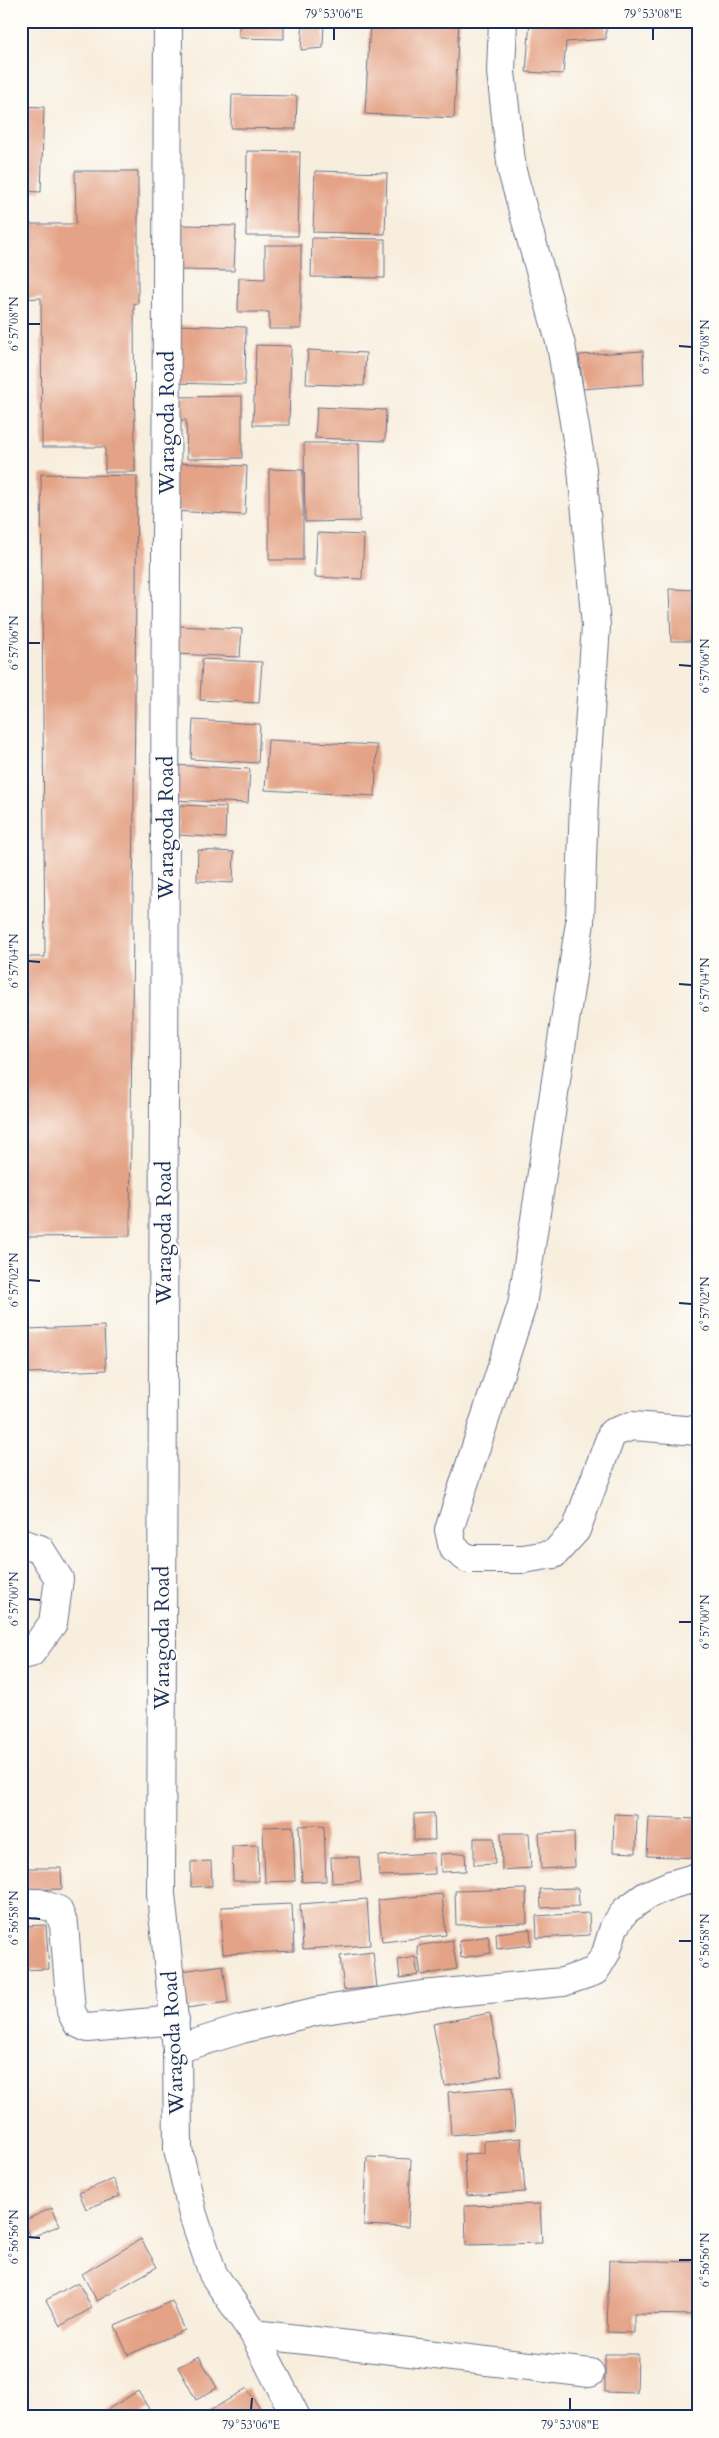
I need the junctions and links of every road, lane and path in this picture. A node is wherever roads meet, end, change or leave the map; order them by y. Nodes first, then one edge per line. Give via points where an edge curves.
1 (168, 21) edge
2 (503, 21) edge
3 (698, 1431) edge
4 (21, 1543) edge
5 (21, 1656) edge
6 (698, 1877) edge
7 (21, 1903) edge
8 (175, 2020) junction
9 (177, 2049) junction
10 (254, 2334) junction
11 (590, 2373) dead end
12 (296, 2417) edge

1 - 8 street, Waragoda Road via 161,1894
2 - 3 street via 502,72 512,171 561,345 582,470 596,626 584,800 580,922 522,1306 449,1530 453,1548 468,1559 523,1559 554,1554 576,1530 612,1433 632,1426
4 - 5 street via 40,1549 59,1579 53,1623 31,1653
6 - 9 street via 647,1895 625,1911 614,1927 606,1953 595,1971 563,1982 422,1995 318,2011
7 - 8 street via 40,1903 58,1910 64,1925 71,2011 76,2024 88,2028
8 - 9 street, Waragoda Road
9 - 10 street, Waragoda Road via 178,2149 193,2215 213,2274
10 - 11 street
10 - 12 street, Waragoda Road

